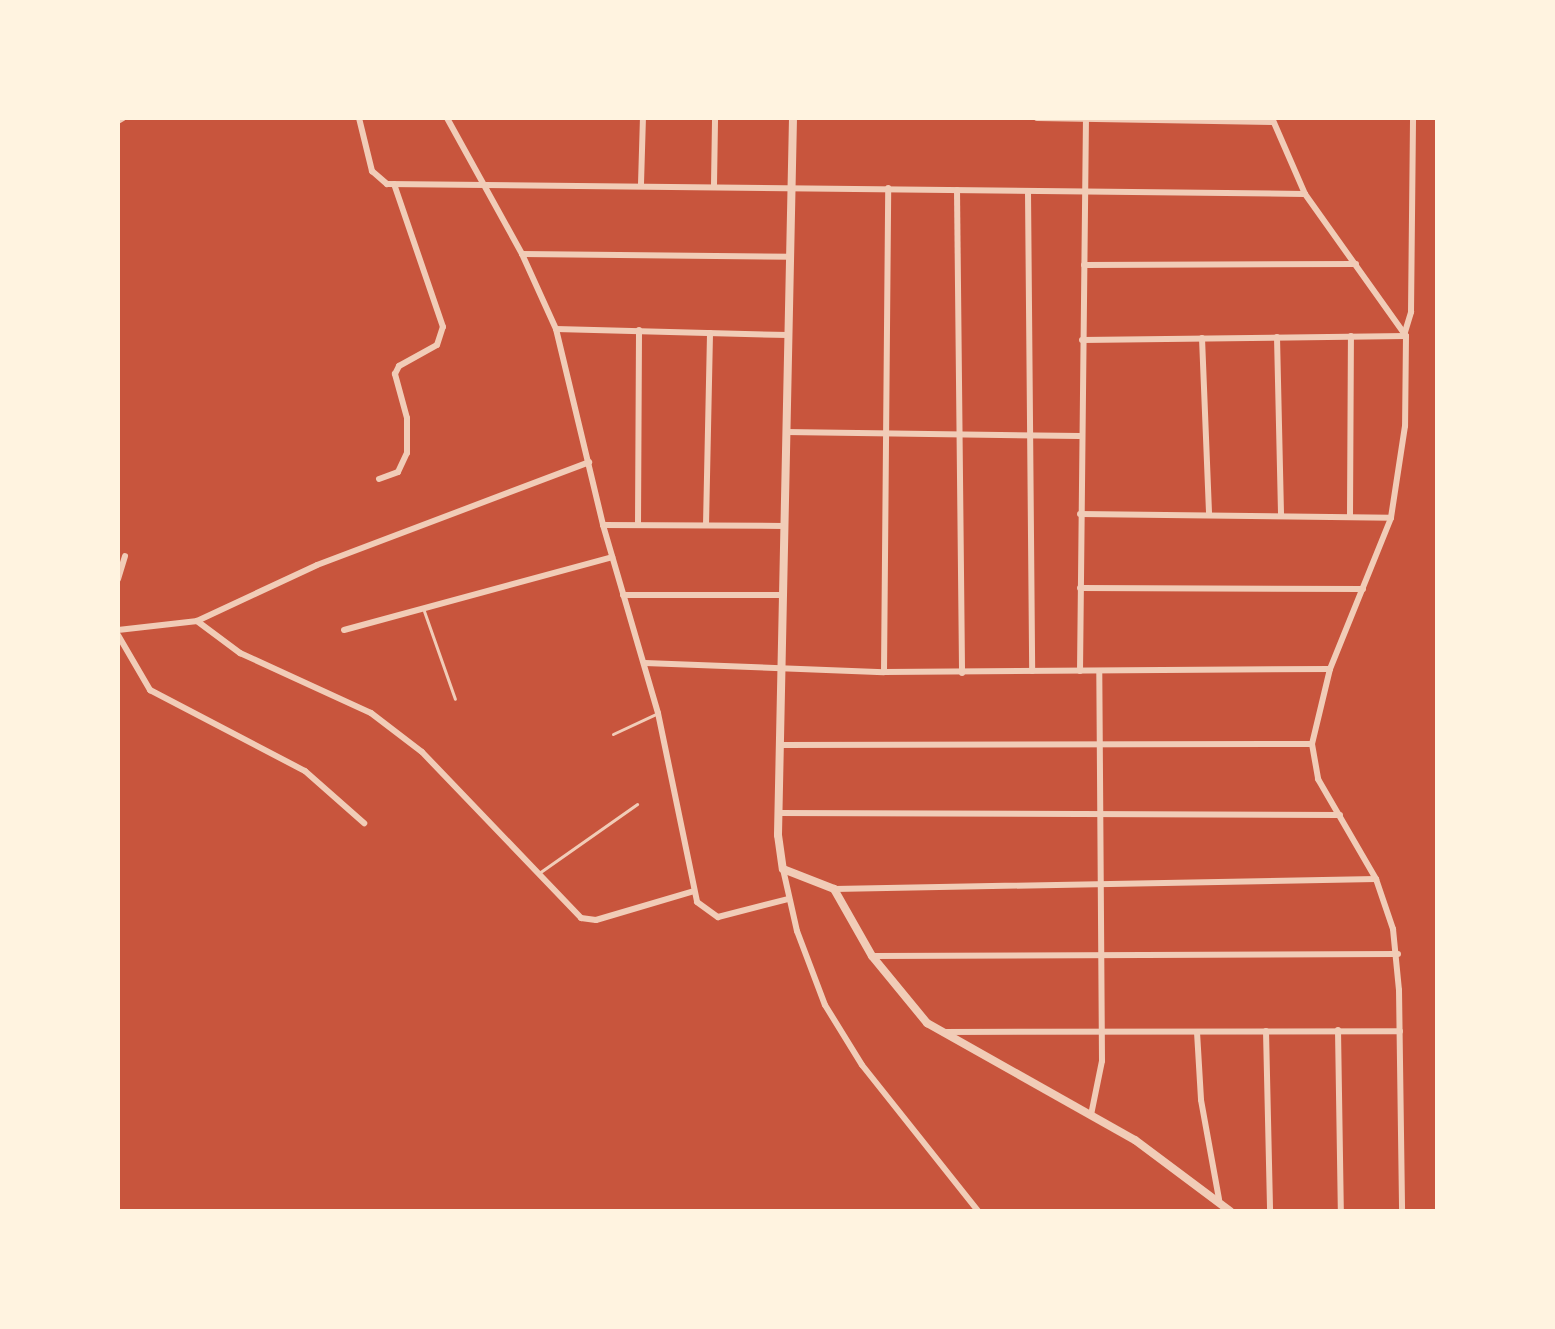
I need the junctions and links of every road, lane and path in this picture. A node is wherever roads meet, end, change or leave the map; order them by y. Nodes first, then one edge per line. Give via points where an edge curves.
1 (359, 118) edge
2 (447, 118) edge
3 (643, 118) edge
4 (715, 118) edge
5 (793, 118) edge
6 (1037, 118) edge
7 (1413, 118) edge
8 (1086, 119) edge
9 (1272, 120) edge
10 (483, 183) junction
11 (391, 184) junction
12 (641, 184) junction
13 (714, 185) junction
14 (793, 187) junction
15 (888, 188) junction
16 (957, 190) junction
17 (1028, 192) junction
18 (1084, 193) junction
19 (1305, 194) junction
20 (522, 254) junction
21 (791, 257) junction
22 (1356, 264) junction
23 (1084, 265) junction
24 (556, 329) junction
25 (639, 330) junction
26 (710, 333) junction
27 (1406, 334) junction
28 (788, 335) junction
29 (1351, 336) junction
30 (1277, 337) junction
31 (1202, 338) junction
32 (1082, 340) junction
33 (786, 432) junction
34 (886, 435) junction
35 (958, 436) junction
36 (1034, 436) junction
37 (1080, 436) junction
38 (589, 462) junction
39 (379, 479) dead end
40 (1080, 514) junction
41 (1209, 515) junction
42 (1281, 515) junction
43 (1350, 516) junction
44 (1391, 518) junction
45 (603, 525) junction
46 (638, 525) junction
47 (706, 525) junction
48 (784, 526) junction
49 (125, 556) dead end
50 (612, 557) junction
51 (118, 579) edge
52 (1080, 588) junction
53 (1363, 589) junction
54 (623, 595) junction
55 (782, 595) junction
56 (424, 611) junction
57 (197, 621) junction
58 (344, 630) dead end
59 (118, 632) edge
60 (645, 663) junction
61 (1330, 669) junction
62 (783, 670) junction
63 (1032, 671) junction
64 (1080, 671) junction
65 (1099, 671) junction
66 (884, 672) junction
67 (962, 673) junction
68 (455, 699) dead end
69 (658, 713) junction
70 (613, 734) dead end
71 (1312, 744) junction
72 (781, 745) junction
73 (1098, 746) junction
74 (637, 804) dead end
75 (778, 813) junction
76 (1340, 815) junction
77 (1098, 817) junction
78 (364, 823) dead end
79 (783, 869) junction
80 (538, 874) junction
81 (1376, 879) junction
82 (1101, 887) junction
83 (834, 889) junction
84 (694, 891) junction
85 (788, 899) junction
86 (1398, 954) junction
87 (872, 956) junction
88 (1102, 959) junction
89 (1338, 1030) junction
90 (1266, 1031) junction
91 (1400, 1031) junction
92 (942, 1032) junction
93 (1103, 1032) junction
94 (1197, 1032) junction
95 (1091, 1115) junction
96 (1224, 1207) edge
97 (978, 1211) edge
98 (1270, 1211) edge
99 (1341, 1211) edge
100 (1402, 1211) edge

1 - 11 street via 372,171
2 - 10 street
3 - 12 street
4 - 13 street
5 - 14 street
6 - 8 street
7 - 27 street via 1411,312
8 - 9 street
8 - 18 street
9 - 19 street
10 - 11 street
10 - 12 street
10 - 20 street
11 - 39 street via 443,327 437,345 399,366 395,374 407,418 407,453 398,472
12 - 13 street
13 - 14 street
14 - 15 street
14 - 21 street
15 - 16 street
15 - 34 street
16 - 17 street
16 - 35 street
17 - 18 street
17 - 36 street
18 - 19 street
18 - 23 street
19 - 22 street
20 - 21 street
20 - 24 street
21 - 28 street
22 - 23 street
22 - 27 street
23 - 32 street
24 - 25 street
24 - 38 street
25 - 26 street
25 - 46 street
26 - 28 street
26 - 47 street
27 - 29 street
27 - 44 street via 1405,426
28 - 33 street
29 - 30 street
29 - 43 street
30 - 31 street
30 - 42 street
31 - 32 street
31 - 41 street
32 - 37 street
33 - 34 street
33 - 48 street
34 - 35 street
34 - 66 street
35 - 36 street
35 - 67 street
36 - 37 street
36 - 63 street
37 - 40 street
38 - 45 street
38 - 57 street via 317,565
40 - 41 street
40 - 52 street
41 - 42 street
42 - 43 street
43 - 44 street
44 - 53 street
45 - 46 street
45 - 50 street
46 - 47 street
47 - 48 street
48 - 55 street
49 - 51 street
50 - 54 street
50 - 56 street
52 - 53 street
52 - 64 street
53 - 61 street
54 - 55 street
54 - 60 street
55 - 62 street
56 - 58 street
56 - 68 lane
57 - 59 street
57 - 80 street via 240,653 346,699 387,725 442,768
59 - 78 street via 150,690 305,771
60 - 62 street
60 - 69 street
61 - 65 street
61 - 71 street
62 - 66 street
62 - 72 street
63 - 64 street
63 - 67 street
64 - 65 street
65 - 73 street
66 - 67 street
69 - 70 lane
69 - 84 street
71 - 73 street
71 - 76 street via 1318,779
72 - 73 street
72 - 75 street
73 - 77 street
74 - 80 lane
75 - 77 street
75 - 79 street
76 - 77 street
76 - 81 street
77 - 82 street
79 - 83 street
79 - 85 street
80 - 84 street via 577,915 590,920
81 - 82 street
81 - 86 street
82 - 83 street
82 - 88 street
83 - 87 street
84 - 85 street via 702,909 718,917
85 - 97 street via 825,1005
86 - 88 street
86 - 91 street
87 - 88 street
87 - 92 street via 909,1007
88 - 93 street
89 - 90 street
89 - 91 street
89 - 99 street
90 - 94 street
90 - 98 street
91 - 100 street
92 - 93 street
92 - 95 street
93 - 94 street
93 - 95 street via 1101,1074
94 - 96 street via 1201,1100
95 - 96 street via 1135,1140

